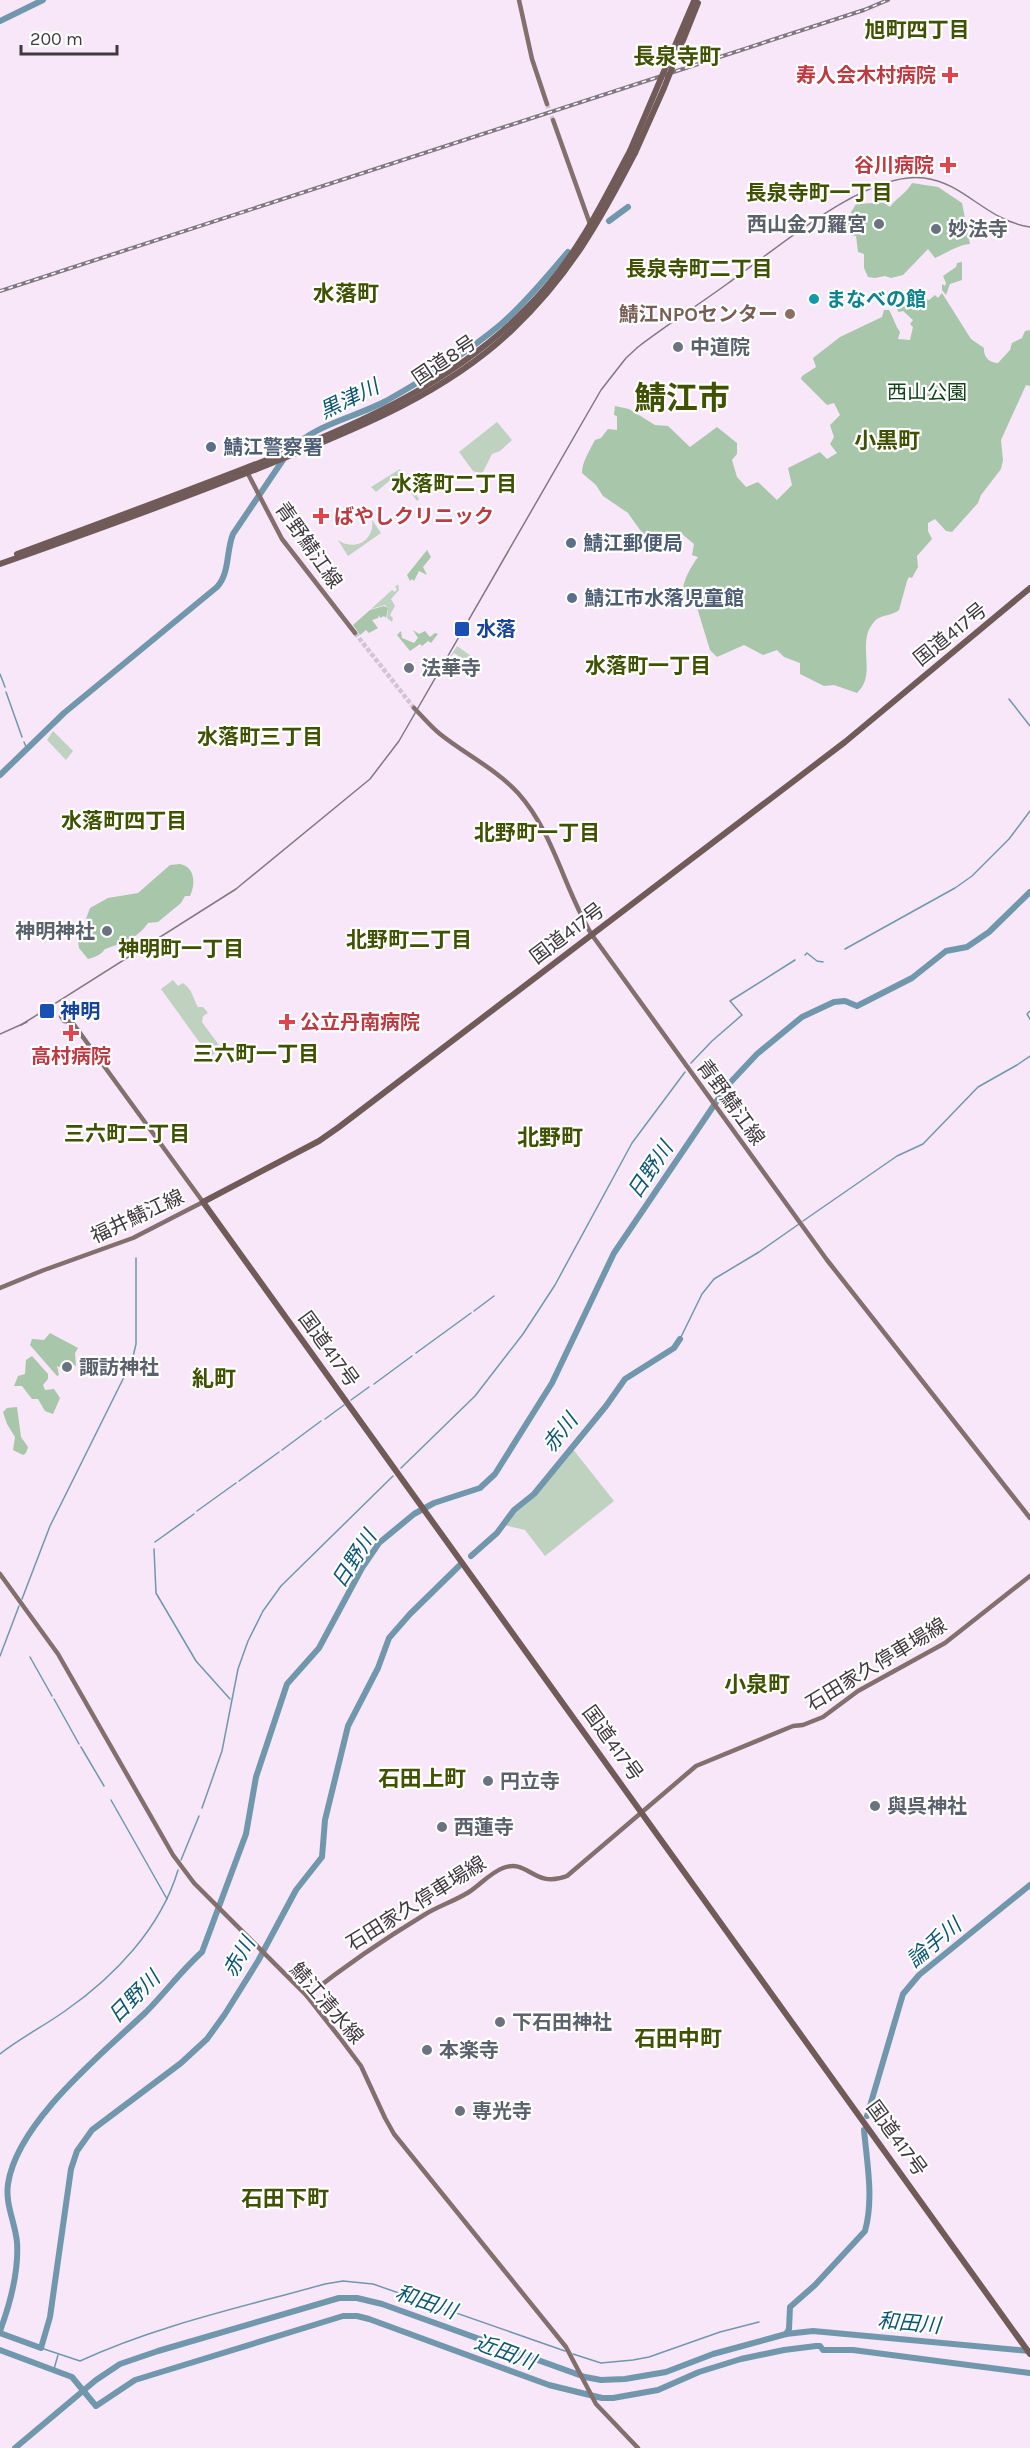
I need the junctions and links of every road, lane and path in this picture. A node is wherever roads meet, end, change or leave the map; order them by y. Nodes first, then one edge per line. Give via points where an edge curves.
1 (519, 0) edge
2 (696, 1) edge
3 (547, 104) tunnel mouth
4 (553, 120) tunnel mouth
5 (633, 152) junction
6 (590, 224) junction
7 (246, 471) junction
8 (0, 562) edge
9 (1030, 588) edge
10 (355, 633) tunnel mouth
11 (414, 708) tunnel mouth
12 (592, 935) junction
13 (72, 1022) dead end
14 (203, 1202) junction
15 (0, 1288) edge
16 (1030, 1518) edge
17 (0, 1574) edge
18 (1030, 1576) edge
19 (642, 1812) junction
20 (307, 1996) junction
21 (1030, 2354) edge
22 (638, 2448) edge

1 - 3 main road
2 - 5 highway, 国道8号, bridge via 664,88
4 - 6 main road
5 - 6 highway, 国道8号
5 - 7 highway, 国道8号 via 600,221 579,254 504,338 449,380 409,403 295,454
6 - 7 highway, 国道8号 via 548,286 520,315 454,369 404,399
7 - 8 highway, 国道8号
7 - 10 main road, 青野鯖江線 via 282,539
9 - 12 highway, 国道417号 via 844,742
11 - 12 main road, 青野鯖江線 via 438,733 510,784 523,799 538,819
12 - 14 highway, 国道417号 via 319,1141
12 - 16 main road, 青野鯖江線 via 857,1299
13 - 14 main road, 福井鯖江線
14 - 15 main road, 福井鯖江線 via 133,1238
14 - 19 highway, 国道417号
17 - 20 main road, 鯖江清水線 via 58,1654 165,1842 194,1883
18 - 19 main road, 石田家久停車場線 via 945,1643 858,1691 823,1717 696,1766
19 - 20 main road, 石田家久停車場線 via 567,1876 544,1880 519,1867 500,1869 471,1891 371,1947
19 - 21 highway, 国道417号
20 - 22 main road, 鯖江清水線 via 361,2066 394,2133 566,2347 594,2402

